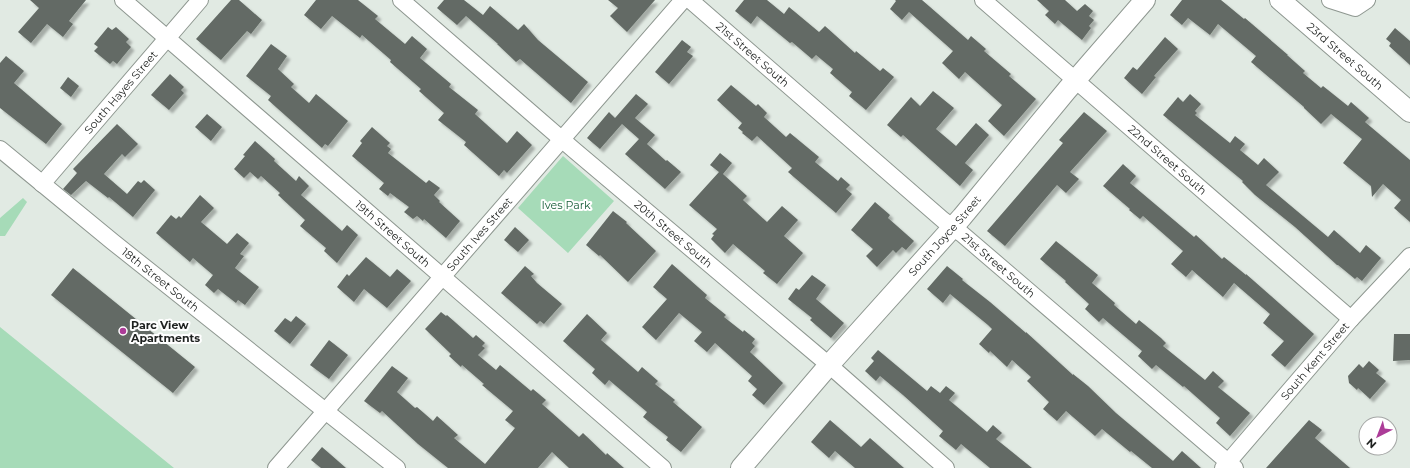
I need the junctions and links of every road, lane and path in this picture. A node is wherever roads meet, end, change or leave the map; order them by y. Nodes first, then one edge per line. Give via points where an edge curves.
1 (123, 0) edge
2 (200, 0) edge
3 (401, 0) edge
4 (683, 0) edge
5 (690, 0) edge
6 (982, 0) edge
7 (1145, 0) edge
8 (1280, 0) edge
9 (1330, 0) edge
10 (1367, 0) edge
11 (167, 38) junction
12 (1075, 80) junction
13 (1410, 112) edge
14 (562, 138) junction
15 (0, 149) edge
16 (42, 184) junction
17 (953, 227) junction
18 (1410, 256) edge
19 (442, 276) junction
20 (1352, 320) junction
21 (829, 365) junction
22 (325, 411) junction
23 (1229, 466) edge
24 (276, 468) edge
25 (397, 468) edge
26 (663, 468) edge
27 (741, 468) edge
28 (946, 468) edge

1 - 11 street, 19th Street South
2 - 11 street, South Hayes Street
3 - 14 street, 20th Street South
4 - 14 street, South Ives Street
5 - 17 street, 21st Street South
6 - 12 street, 22nd Street South
7 - 12 street, South Joyce Street
8 - 13 street, 23rd Street South
9 - 10 street via 1355,8
11 - 16 street, South Hayes Street
11 - 19 street, 19th Street South
12 - 17 street, South Joyce Street
12 - 20 street, 22nd Street South
14 - 19 street, South Ives Street
14 - 21 street, 20th Street South
15 - 16 street, 18th Street South
16 - 22 street, 18th Street South
17 - 21 street, South Joyce Street
17 - 23 street, 21st Street South
18 - 20 street, South Kent Street
19 - 22 street, South Ives Street
19 - 26 street, 19th Street South
20 - 23 street, South Kent Street
21 - 27 street, South Joyce Street
21 - 28 street, 20th Street South
22 - 24 street, South Ives Street
22 - 25 street, 18th Street South

